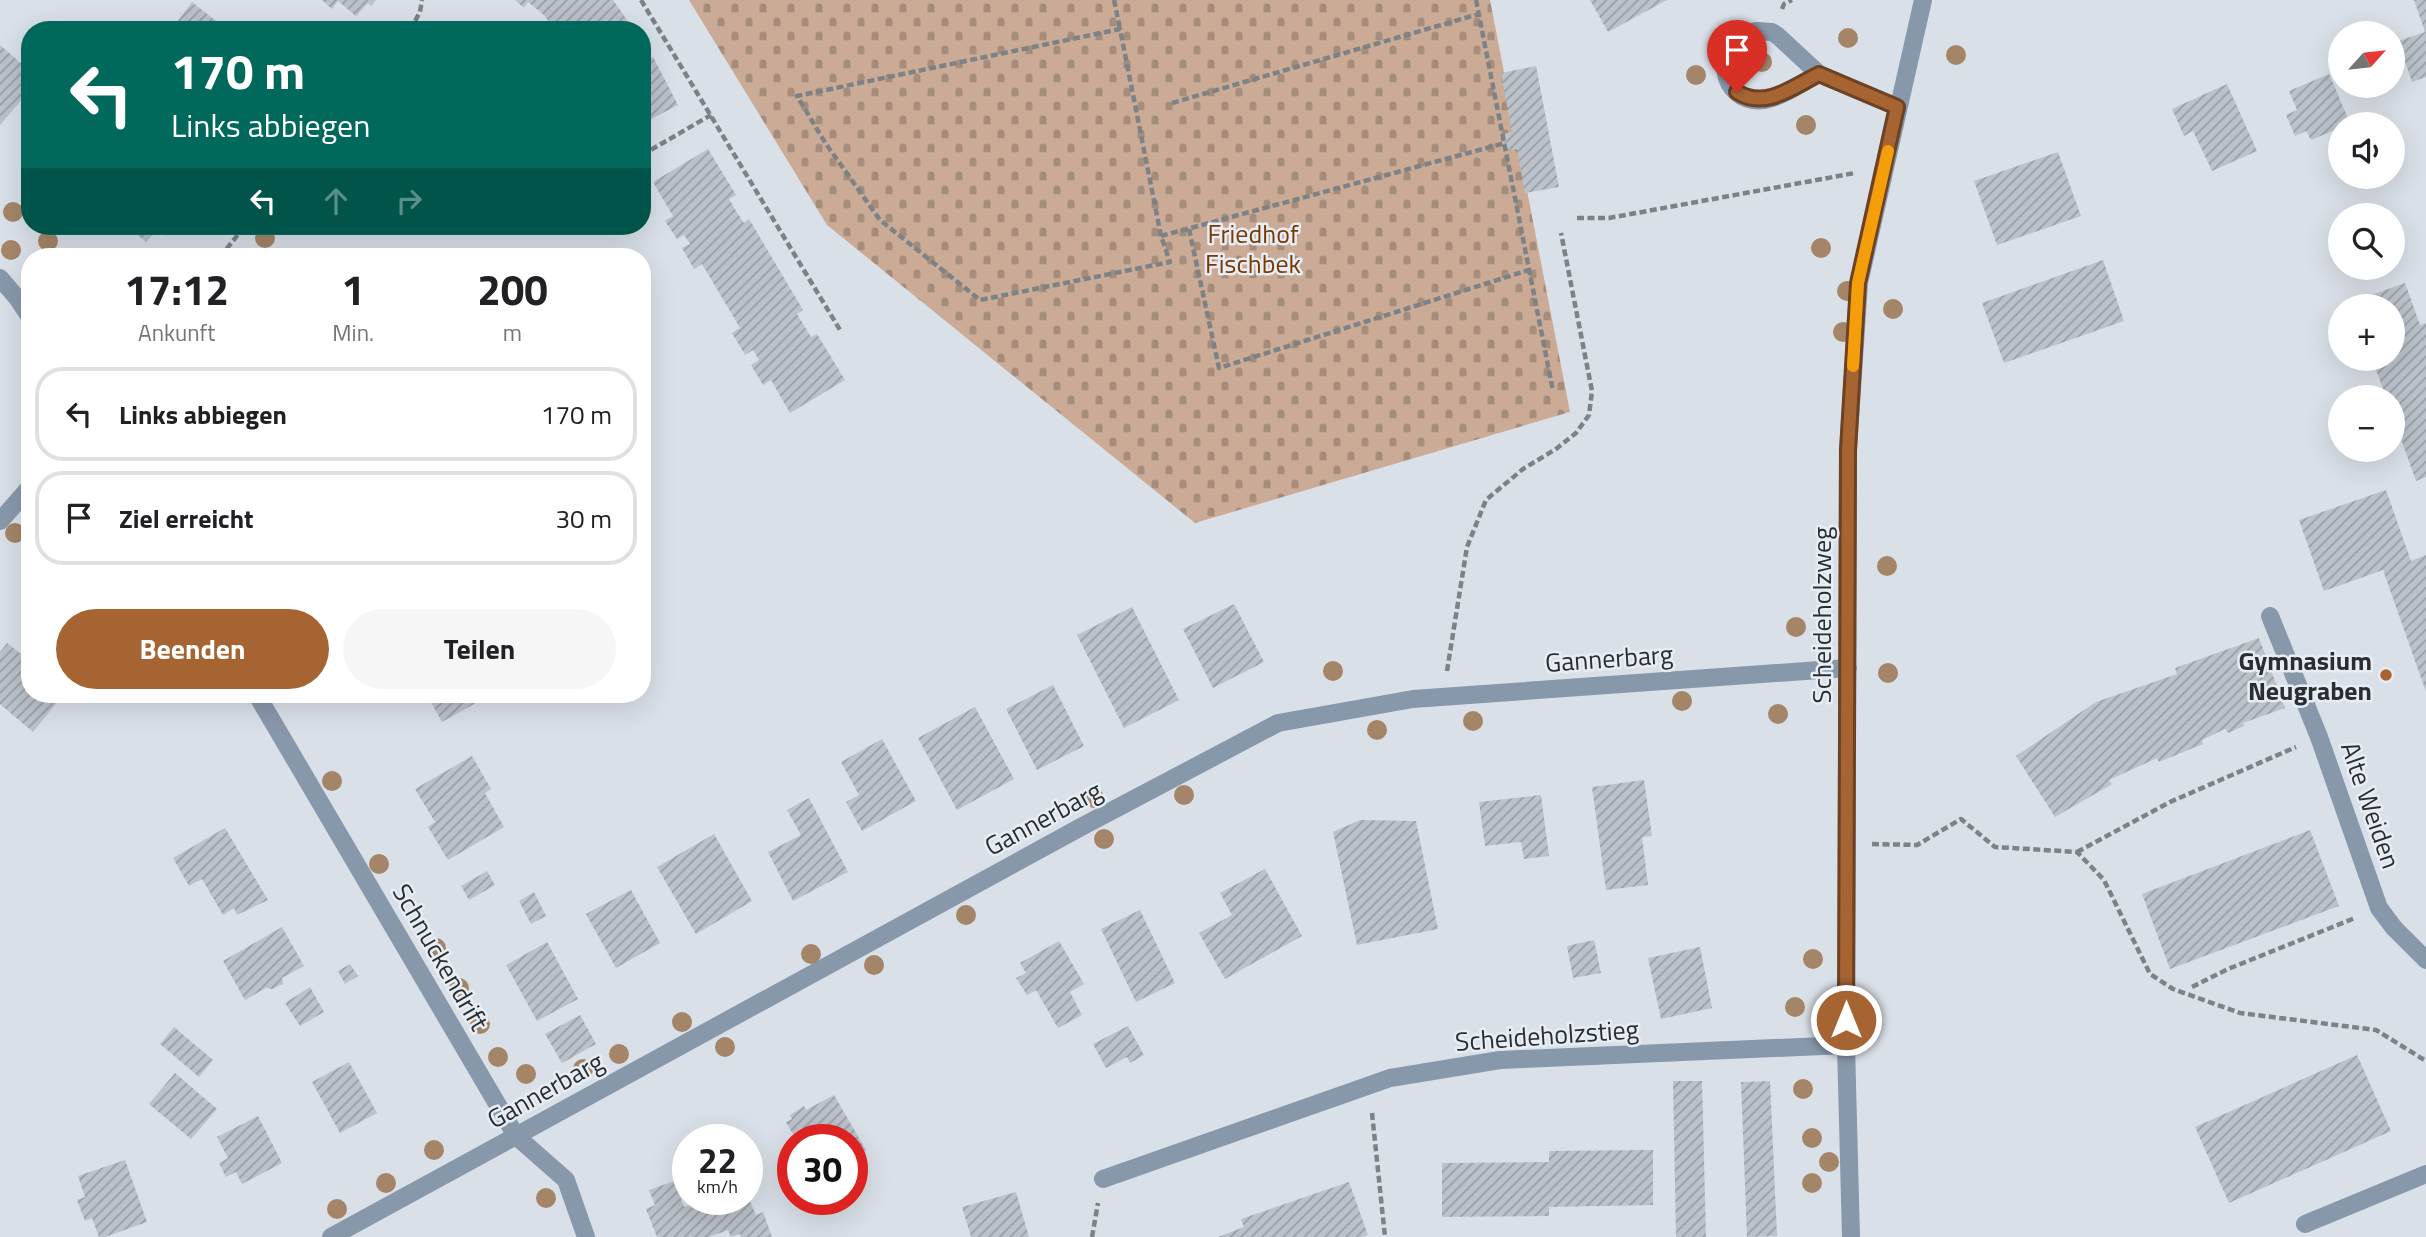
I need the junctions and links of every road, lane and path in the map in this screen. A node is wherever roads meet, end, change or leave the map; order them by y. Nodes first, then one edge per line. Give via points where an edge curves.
1 (422, 0) edge
2 (641, 0) edge
3 (1114, 0) edge
4 (1476, 0) edge
5 (1923, 0) edge
6 (1479, 14) junction
7 (415, 21) edge
8 (1120, 29) junction
9 (1819, 74) junction
10 (1172, 103) dead end
11 (1897, 107) junction
12 (711, 115) junction
13 (1505, 143) junction
14 (651, 151) edge
15 (1884, 170) junction
16 (1577, 218) dead end
17 (1189, 229) junction
18 (1562, 233) dead end
19 (1161, 236) junction
20 (1529, 270) junction
21 (0, 278) edge
22 (21, 304) edge
23 (840, 330) dead end
24 (1553, 391) dead end
25 (21, 497) edge
26 (0, 521) edge
27 (2270, 616) dead end
28 (1848, 668) junction
29 (1448, 696) junction
30 (262, 703) edge
31 (2319, 737) junction
32 (1846, 844) junction
33 (2077, 852) junction
34 (2379, 908) junction
35 (2426, 960) edge
36 (2192, 987) dead end
37 (1846, 1045) junction
38 (2426, 1061) edge
39 (1369, 1086) junction
40 (516, 1136) junction
41 (2426, 1174) edge
42 (1103, 1179) dead end
43 (2305, 1224) dead end
44 (331, 1237) edge
45 (586, 1237) edge
46 (1385, 1237) edge
47 (1851, 1237) edge

1 - 7 path
2 - 12 path
3 - 8 path
4 - 6 path
5 - 11 street, Scheideholzweg
6 - 10 path
6 - 13 path
8 - 19 path
8 - 19 path via 797,96 880,220 980,300 1170,262
9 - 9 street via 1779,36 1765,31 1742,35 1725,58 1728,80 1750,99 1765,100
9 - 11 street
11 - 15 street, Scheideholzweg
12 - 14 path
12 - 23 path
13 - 17 path
13 - 20 path
15 - 16 path via 1839,174 1609,218
15 - 28 street, Scheideholzweg via 1858,283 1848,450
17 - 19 path
17 - 20 path via 1219,368
18 - 29 path via 1592,391 1589,415 1576,433 1486,500 1467,547 1447,665
20 - 24 path
21 - 22 street
25 - 26 street
27 - 31 street, Alte Weiden
28 - 29 street, Gannerbarg
28 - 32 street, Scheideholzweg
29 - 40 street, Gannerbarg via 1278,723
30 - 40 street, Schnuckendrift
31 - 33 path via 2170,802
31 - 34 street, Alte Weiden
32 - 33 path via 1917,845 1961,818 1995,847
32 - 37 street, Scheideholzweg
33 - 38 path via 2104,880 2150,974 2173,989 2240,1013 2376,1030
34 - 35 street, Alte Weiden
34 - 36 path
37 - 39 street, Scheideholzstieg via 1500,1060 1390,1078
37 - 47 street, Scheideholzweg
39 - 42 street, Scheideholzstieg
39 - 46 path
40 - 44 street, Gannerbarg
40 - 45 street, Schnuckendrift via 566,1180
41 - 43 street

